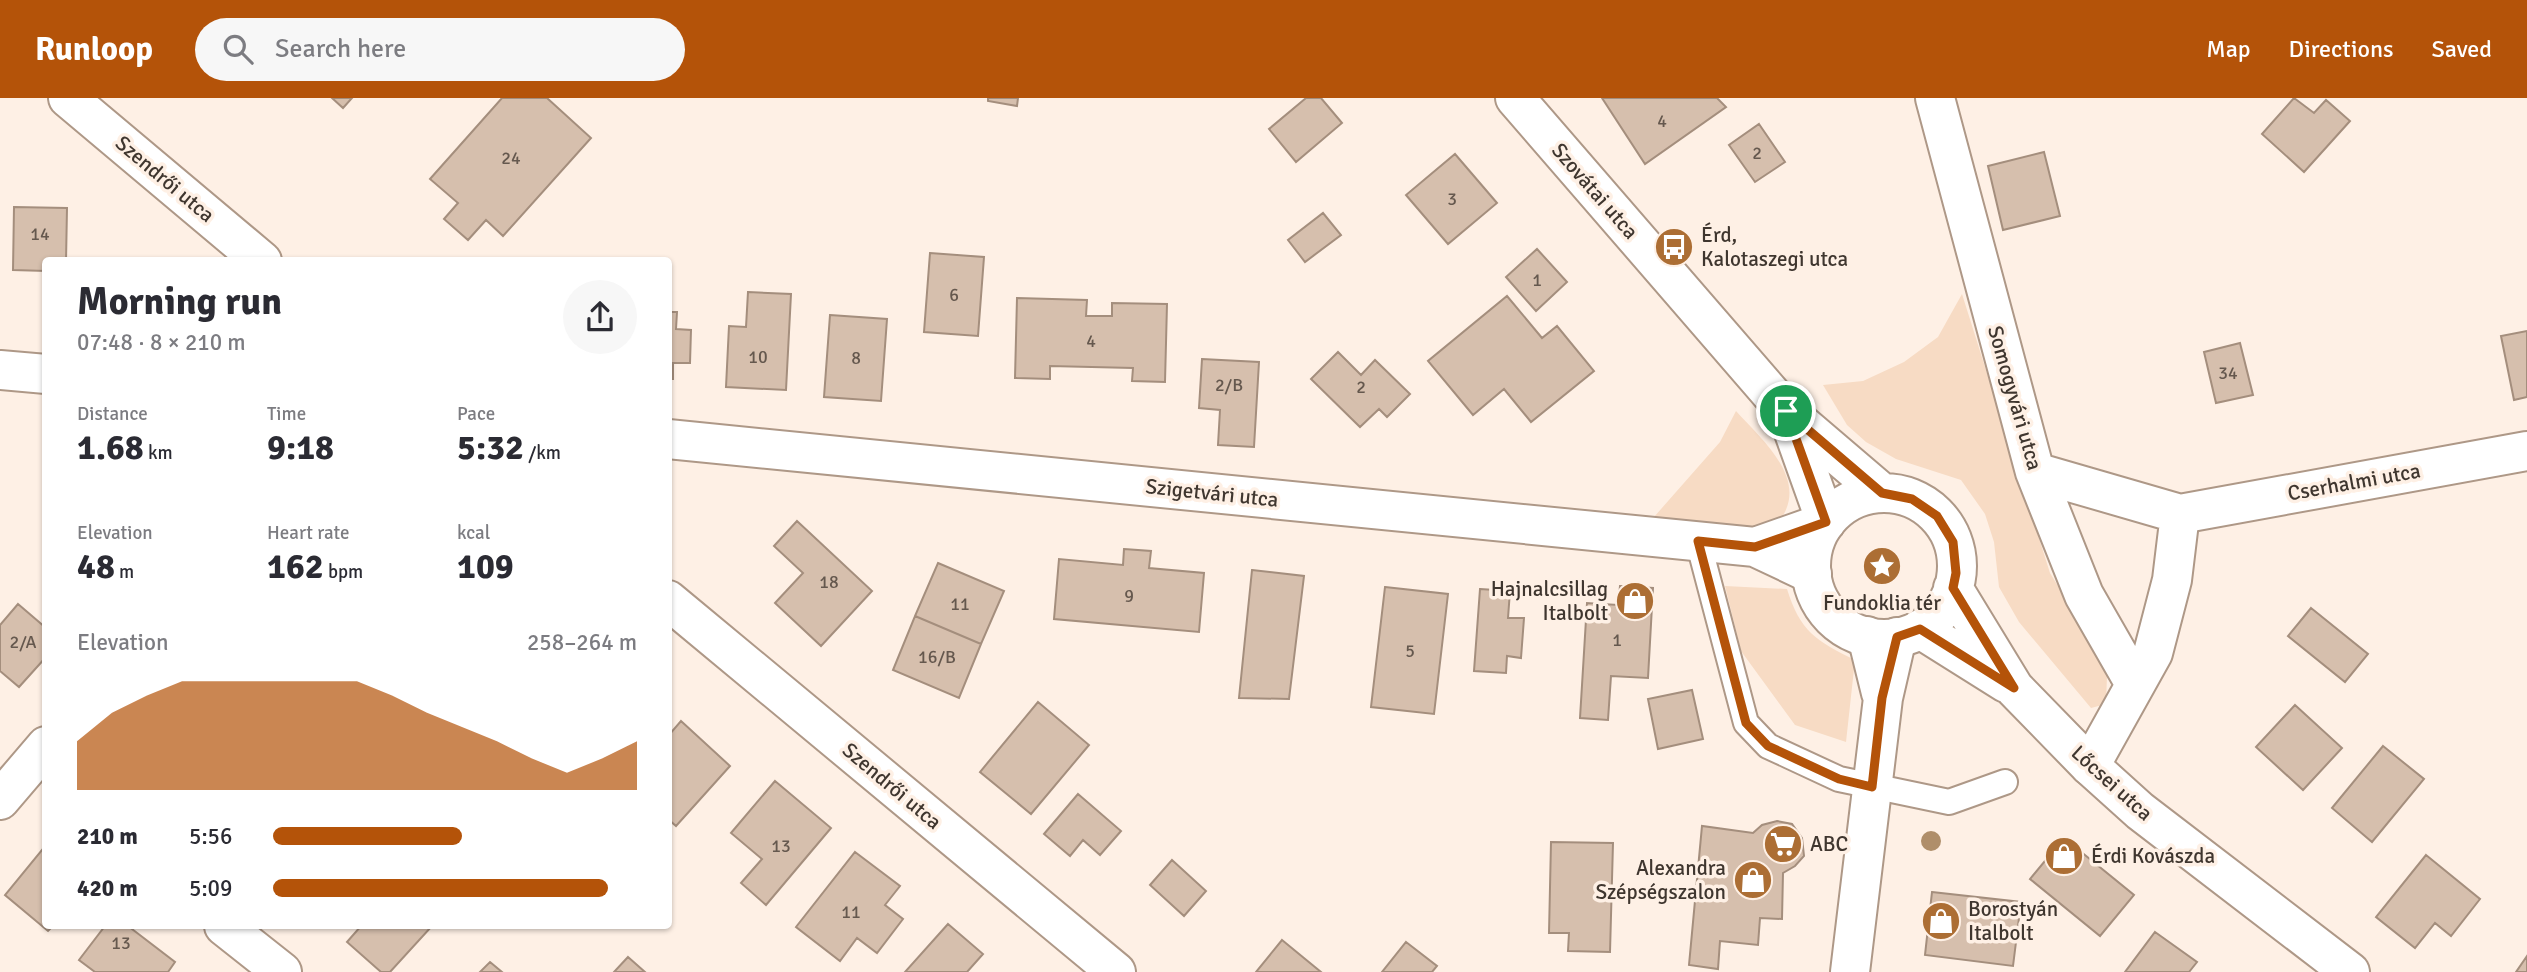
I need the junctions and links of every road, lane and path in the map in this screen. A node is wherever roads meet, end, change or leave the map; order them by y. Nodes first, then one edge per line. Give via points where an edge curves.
1 (68, 98) edge
2 (1515, 98) edge
3 (1935, 98) edge
4 (257, 257) edge
5 (0, 370) edge
6 (42, 374) edge
7 (1786, 411) junction
8 (672, 439) edge
9 (2517, 453) edge
10 (2035, 472) junction
11 (1882, 493) junction
12 (2180, 514) junction
13 (1826, 522) junction
14 (1698, 541) junction
15 (1755, 547) junction
16 (1811, 574) junction
17 (1953, 588) junction
18 (672, 603) edge
19 (1895, 634) junction
20 (2135, 684) junction
21 (2014, 688) junction
22 (39, 765) edge
23 (2090, 766) junction
24 (2005, 782) dead end
25 (1872, 787) junction
26 (0, 800) edge
27 (228, 929) edge
28 (282, 972) edge
29 (1116, 972) edge
30 (1850, 972) edge
31 (2350, 972) edge

1 - 4 street, Szendrői utca
2 - 7 street, Szovátai utca
3 - 10 street, Somogyvári utca
5 - 6 street
7 - 11 street
7 - 13 street
8 - 14 street, Szigetvári utca
9 - 12 street, Cserhalmi utca
10 - 12 street, Cserhalmi utca
10 - 20 street, Somogyvári utca via 2084,595
11 - 13 street via 1857,498
11 - 17 street via 1898,494 1926,506 1947,528 1956,557
12 - 20 street via 2169,592 2152,653
13 - 15 street, Szigetvári utca
13 - 16 street via 1814,546
14 - 15 street, Szigetvári utca
14 - 25 lane via 1746,723 1768,746 1839,779
15 - 16 street, Szigetvári utca
16 - 19 street via 1829,614 1853,631
17 - 19 street via 1946,604
17 - 21 street, Lőcsei utca
18 - 29 street, Szendrői utca
19 - 21 street, Lőcsei utca
19 - 25 street
20 - 23 street
21 - 23 street, Lőcsei utca
22 - 26 street
23 - 31 street, Lőcsei utca via 2140,811
24 - 25 lane via 1949,802
25 - 30 street
27 - 28 street

